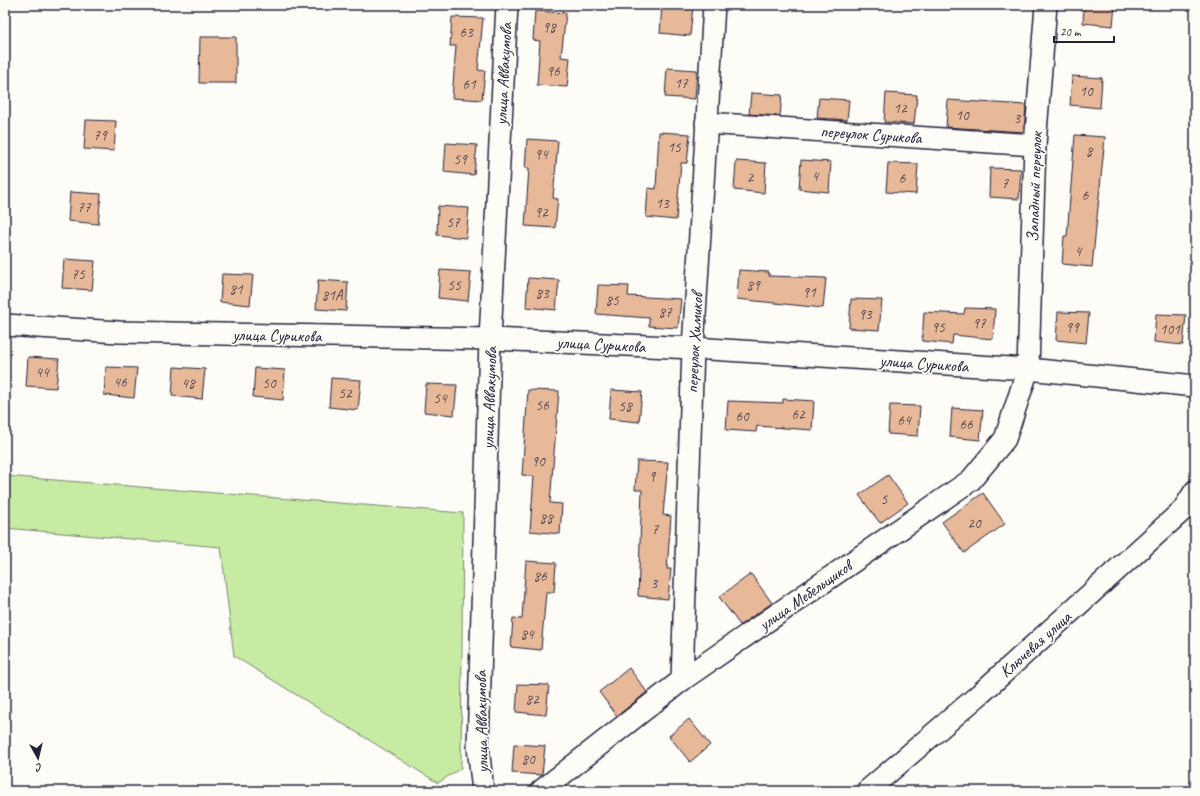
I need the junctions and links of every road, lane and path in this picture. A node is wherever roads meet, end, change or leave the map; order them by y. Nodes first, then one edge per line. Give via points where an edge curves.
1 (507, 5) edge
2 (714, 5) edge
3 (1046, 5) edge
4 (706, 123) junction
5 (1035, 146) junction
6 (5, 325) edge
7 (490, 339) junction
8 (693, 348) junction
9 (1028, 369) junction
10 (1195, 386) edge
11 (1195, 491) edge
12 (682, 680) junction
13 (483, 791) edge
14 (541, 791) edge
15 (867, 791) edge

1 - 7 street, улица Аввакумова
2 - 4 street, переулок Химиков
3 - 5 street, Западный переулок
4 - 5 street, переулок Сурикова
4 - 8 street, переулок Химиков
5 - 9 street, Западный переулок
6 - 7 street, улица Сурикова via 119,332
7 - 8 street, улица Сурикова
7 - 13 street, улица Аввакумова via 478,747
8 - 9 street, улица Сурикова
8 - 12 street, переулок Химиков
9 - 10 street, улица Сурикова
9 - 12 street, улица Мебельщиков via 1005,439 971,480
11 - 15 street, Ключевая улица via 1183,510 980,694
12 - 14 street, улица Мебельщиков

